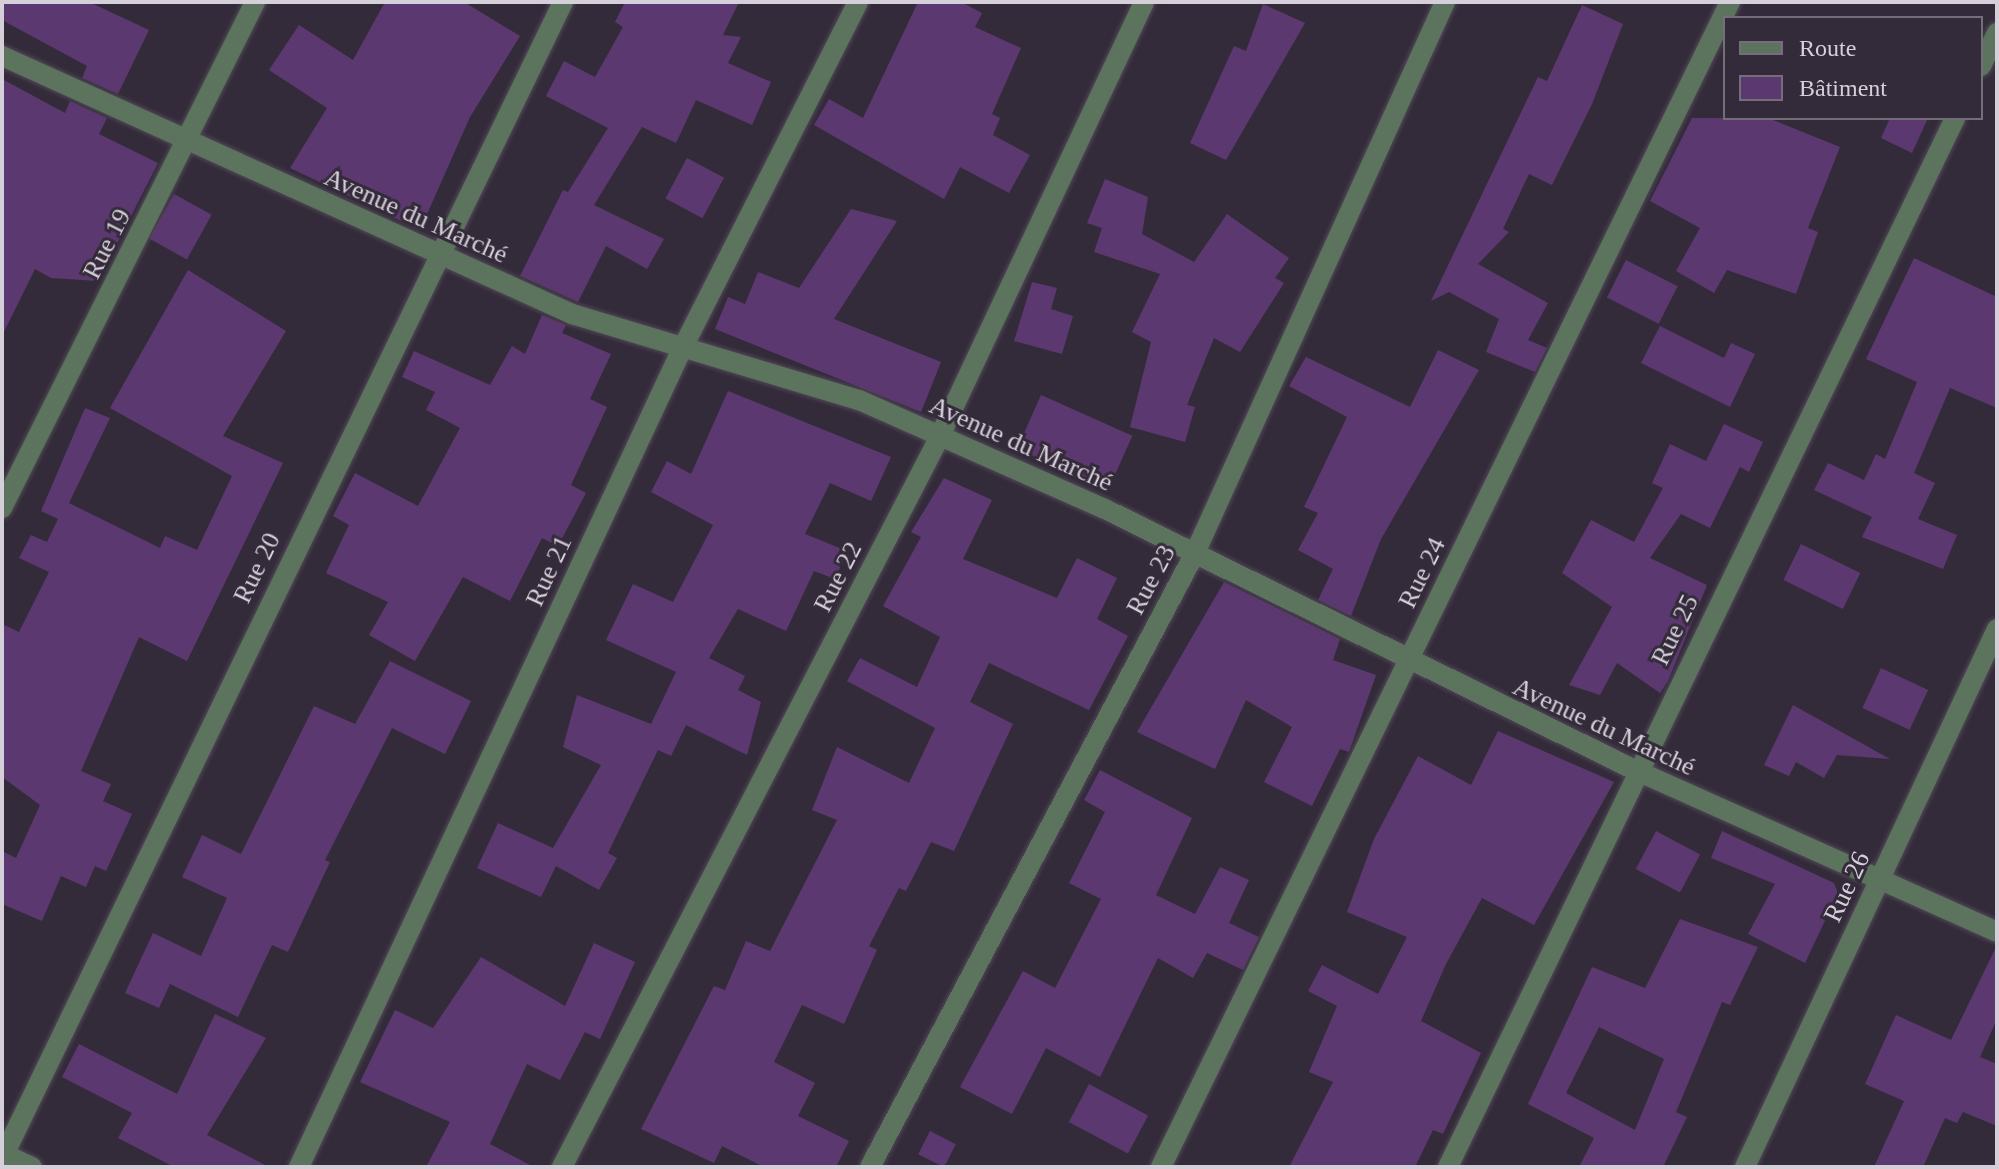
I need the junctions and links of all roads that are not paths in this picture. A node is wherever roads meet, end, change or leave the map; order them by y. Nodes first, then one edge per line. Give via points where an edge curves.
1 (255, 2) edge
2 (563, 2) edge
3 (858, 2) edge
4 (1144, 2) edge
5 (1445, 2) edge
6 (1723, 16) edge
7 (1997, 33) edge
8 (2, 56) edge
9 (1983, 62) edge
10 (1954, 120) edge
11 (189, 139) junction
12 (436, 255) junction
13 (681, 351) junction
14 (939, 438) junction
15 (2, 508) edge
16 (1195, 553) junction
17 (1997, 629) edge
18 (1407, 663) junction
19 (1635, 770) junction
20 (1878, 880) junction
21 (1997, 932) edge
22 (3, 1155) edge
23 (32, 1167) edge
24 (299, 1167) edge
25 (562, 1167) edge
26 (870, 1167) edge
27 (1161, 1167) edge
28 (1448, 1167) edge
29 (1745, 1167) edge

1 - 11 street, Rue 19
2 - 12 street, Rue 20
3 - 13 street, Rue 21
4 - 14 street, Rue 22
5 - 16 street, Rue 23
6 - 18 street, Rue 24
7 - 9 street
8 - 11 street, Avenue du Marché
10 - 19 street, Rue 25
11 - 12 street, Avenue du Marché
11 - 15 street, Rue 19
12 - 13 street, Avenue du Marché
12 - 22 street, Rue 20
13 - 14 street, Avenue du Marché via 859,400
13 - 24 street, Rue 21
14 - 16 street, Avenue du Marché
14 - 25 street, Rue 22
16 - 18 street, Avenue du Marché
16 - 26 street, Rue 23
17 - 20 street, Rue 26
18 - 19 street, Avenue du Marché
18 - 27 street, Rue 24
19 - 20 street, Avenue du Marché
19 - 28 street, Rue 25
20 - 21 street, Avenue du Marché
20 - 29 street, Rue 26
22 - 23 street

